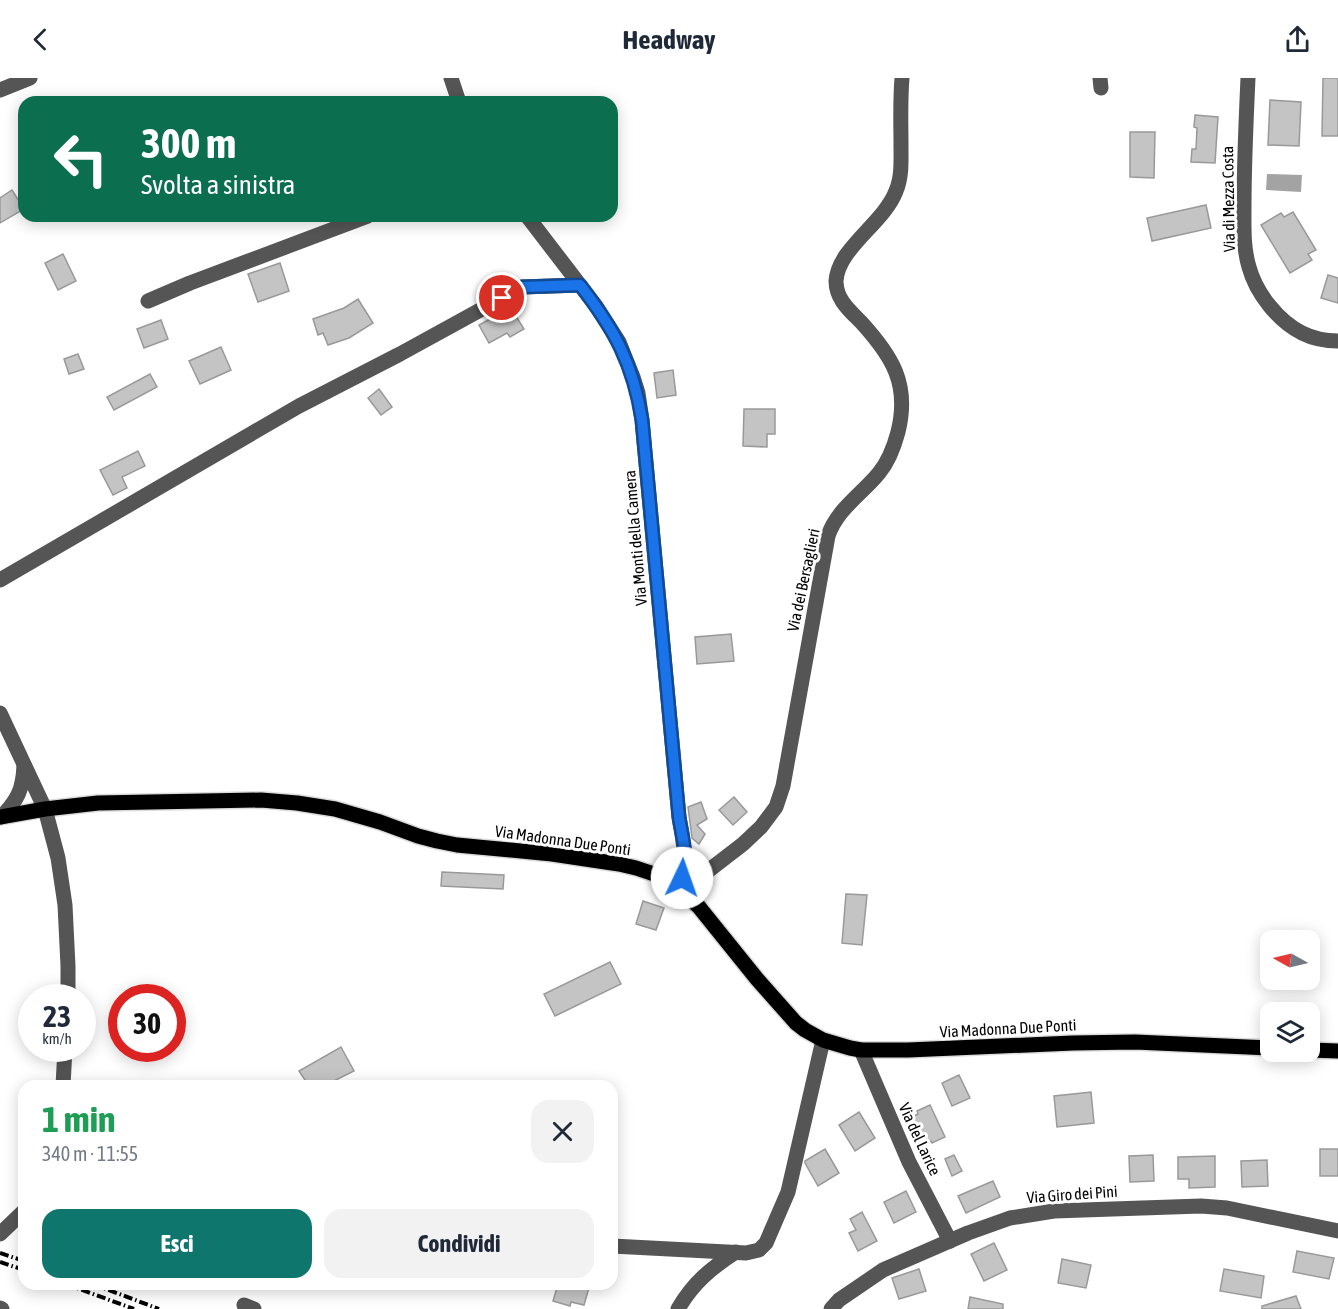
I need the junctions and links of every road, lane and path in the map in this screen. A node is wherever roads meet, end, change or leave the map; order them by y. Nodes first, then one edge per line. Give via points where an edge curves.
1 (30, 78) edge
2 (451, 78) edge
3 (902, 78) edge
4 (1248, 78) edge
5 (0, 90) edge
6 (457, 96) edge
7 (352, 222) edge
8 (532, 222) edge
9 (580, 285) junction
10 (148, 301) dead end
11 (1338, 341) edge
12 (0, 580) edge
13 (0, 713) edge
14 (24, 762) junction
15 (45, 809) junction
16 (0, 817) edge
17 (680, 889) junction
18 (68, 984) edge
19 (823, 1040) junction
20 (1260, 1048) edge
21 (861, 1050) junction
22 (1320, 1050) edge
23 (1338, 1050) edge
24 (64, 1062) edge
25 (63, 1080) edge
26 (18, 1217) edge
27 (1338, 1231) edge
28 (0, 1234) edge
29 (950, 1241) junction
30 (618, 1246) edge
31 (736, 1252) junction
32 (678, 1309) edge
33 (831, 1309) edge

1 - 5 street
2 - 6 street
3 - 17 street, Via dei Bersaglieri via 901,171 896,191 882,214 846,255 836,280 841,301 891,361 900,381 902,416 898,435 884,466 837,517 828,536 776,807 757,832
4 - 11 street, Via di Mezza Costa via 1244,189 1249,268 1262,295 1288,323 1308,335
7 - 10 street
8 - 9 street, Via Monti della Camera
9 - 12 street via 522,287 298,406
9 - 17 street, Via Monti della Camera via 619,342 640,405 684,855
13 - 14 street
14 - 15 street
14 - 16 street via 21,791
15 - 16 main road, Via Madonna Due Ponti
15 - 17 main road, Via Madonna Due Ponti via 115,802 282,801 335,809 457,845 627,865 660,876
15 - 18 street via 63,881
17 - 19 main road, Via Madonna Due Ponti via 792,1019
19 - 21 main road, Via Madonna Due Ponti
19 - 31 street via 786,1199 763,1246 751,1253
20 - 21 main road, Via Madonna Due Ponti via 1135,1042
21 - 29 street, Via del Larice via 909,1162
22 - 23 main road
24 - 25 street
26 - 28 street
27 - 29 street, Via Giro dei Pini via 1227,1208 1188,1206 1043,1212 1001,1221
29 - 33 street, Via Giro dei Pini via 883,1270
30 - 31 street
31 - 32 street via 697,1281

